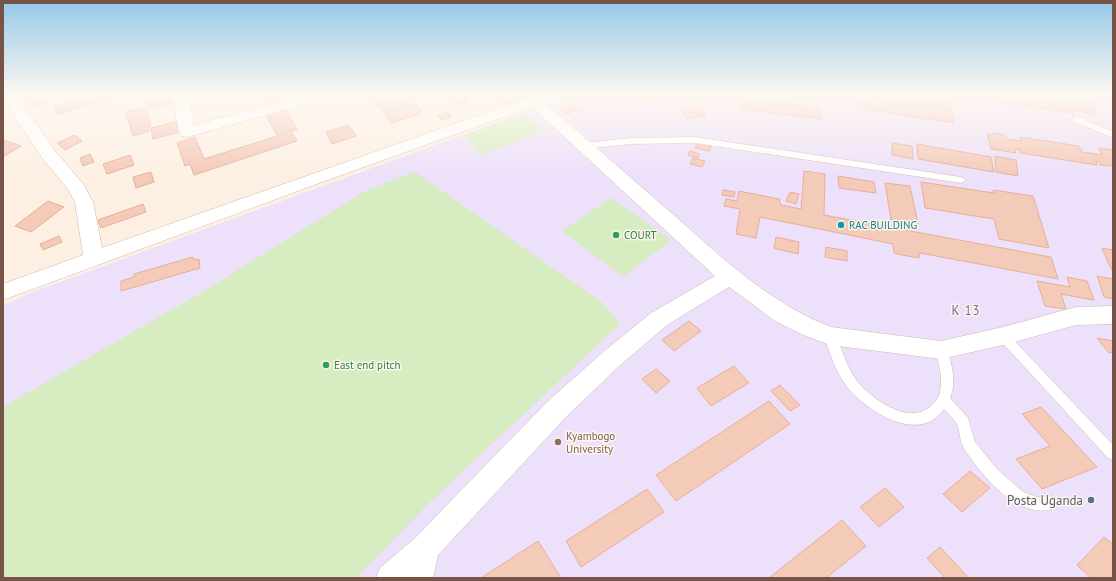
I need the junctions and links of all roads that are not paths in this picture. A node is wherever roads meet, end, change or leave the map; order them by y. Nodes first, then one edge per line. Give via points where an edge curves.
1 (27, 122) edge
2 (185, 122) edge
3 (223, 122) edge
4 (475, 122) edge
5 (557, 122) edge
6 (1083, 122) edge
7 (1113, 135) edge
8 (584, 146) junction
9 (961, 180) dead end
10 (94, 258) junction
11 (730, 277) junction
12 (3, 292) edge
13 (1113, 315) edge
14 (830, 336) junction
15 (1003, 336) junction
16 (941, 350) junction
17 (944, 400) junction
18 (1113, 454) edge
19 (1050, 503) dead end
20 (425, 548) junction
21 (390, 578) edge
22 (419, 578) edge

1 - 10 street via 49,155 75,185 84,202
2 - 3 street via 187,132
4 - 10 street
5 - 8 street
6 - 7 lane
8 - 9 lane via 631,141 695,140
8 - 11 street
10 - 12 street
11 - 14 street via 783,315
11 - 20 street via 659,319 610,360 555,411
13 - 15 street via 1076,316
14 - 16 street
14 - 17 lane via 850,382 869,401 886,412 899,418 918,419 933,414
15 - 16 street
15 - 18 lane
16 - 17 lane via 947,377
17 - 19 lane via 962,422 969,445 992,474 1019,498 1037,504
20 - 21 street
20 - 22 street

